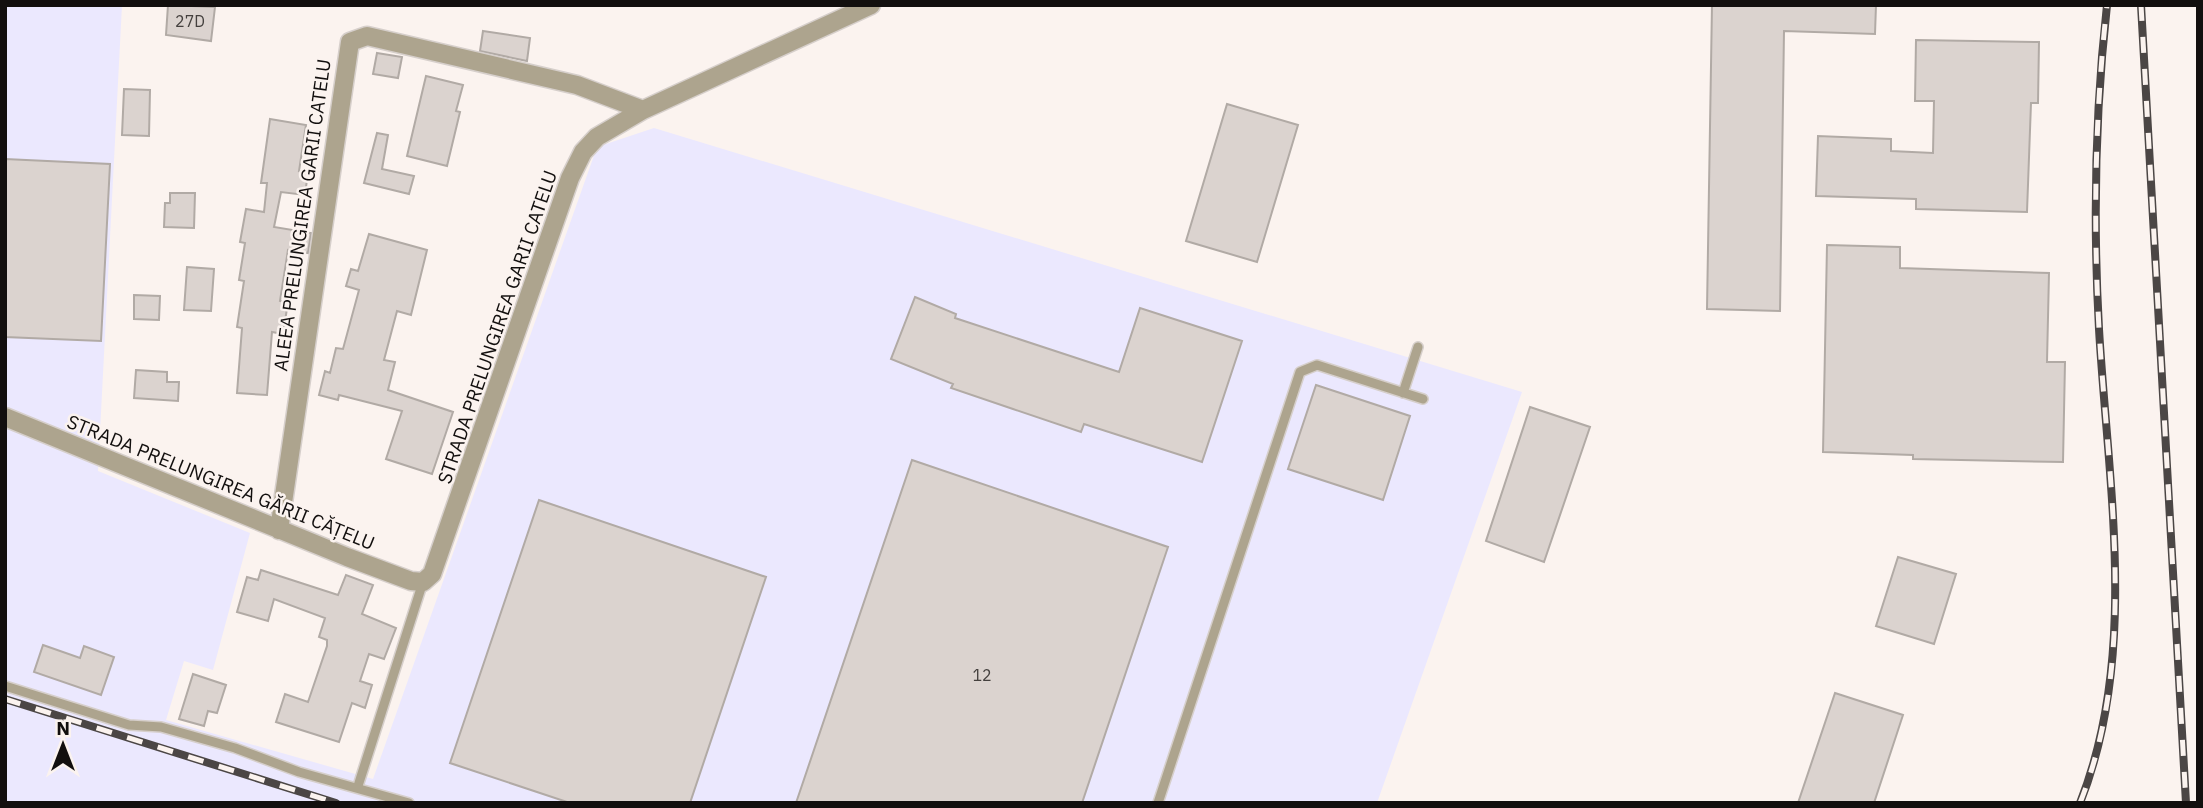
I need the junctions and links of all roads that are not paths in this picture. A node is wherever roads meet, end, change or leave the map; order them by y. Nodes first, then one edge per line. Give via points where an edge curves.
1 (871, 5) edge
2 (643, 110) junction
3 (1418, 347) dead end
4 (1403, 393) junction
5 (1423, 399) dead end
6 (5, 417) edge
7 (279, 530) junction
8 (423, 582) junction
9 (5, 686) edge
10 (358, 786) junction
11 (409, 803) edge
12 (1158, 803) edge

1 - 2 street, STRADA PRELUNGIREA GARII CATELU
2 - 7 street, ALEEA PRELUNGIREA GARII CATELU via 597,91 524,72 367,36 350,42
2 - 8 street, STRADA PRELUNGIREA GARII CATELU via 597,137 570,178 437,562
3 - 4 lane
4 - 5 lane
4 - 12 lane via 1317,365 1300,372
6 - 7 street, STRADA PRELUNGIREA GĂRII CĂȚELU
7 - 8 street, STRADA PRELUNGIREA GĂRII CĂȚELU
8 - 10 lane
9 - 10 lane
10 - 11 lane

